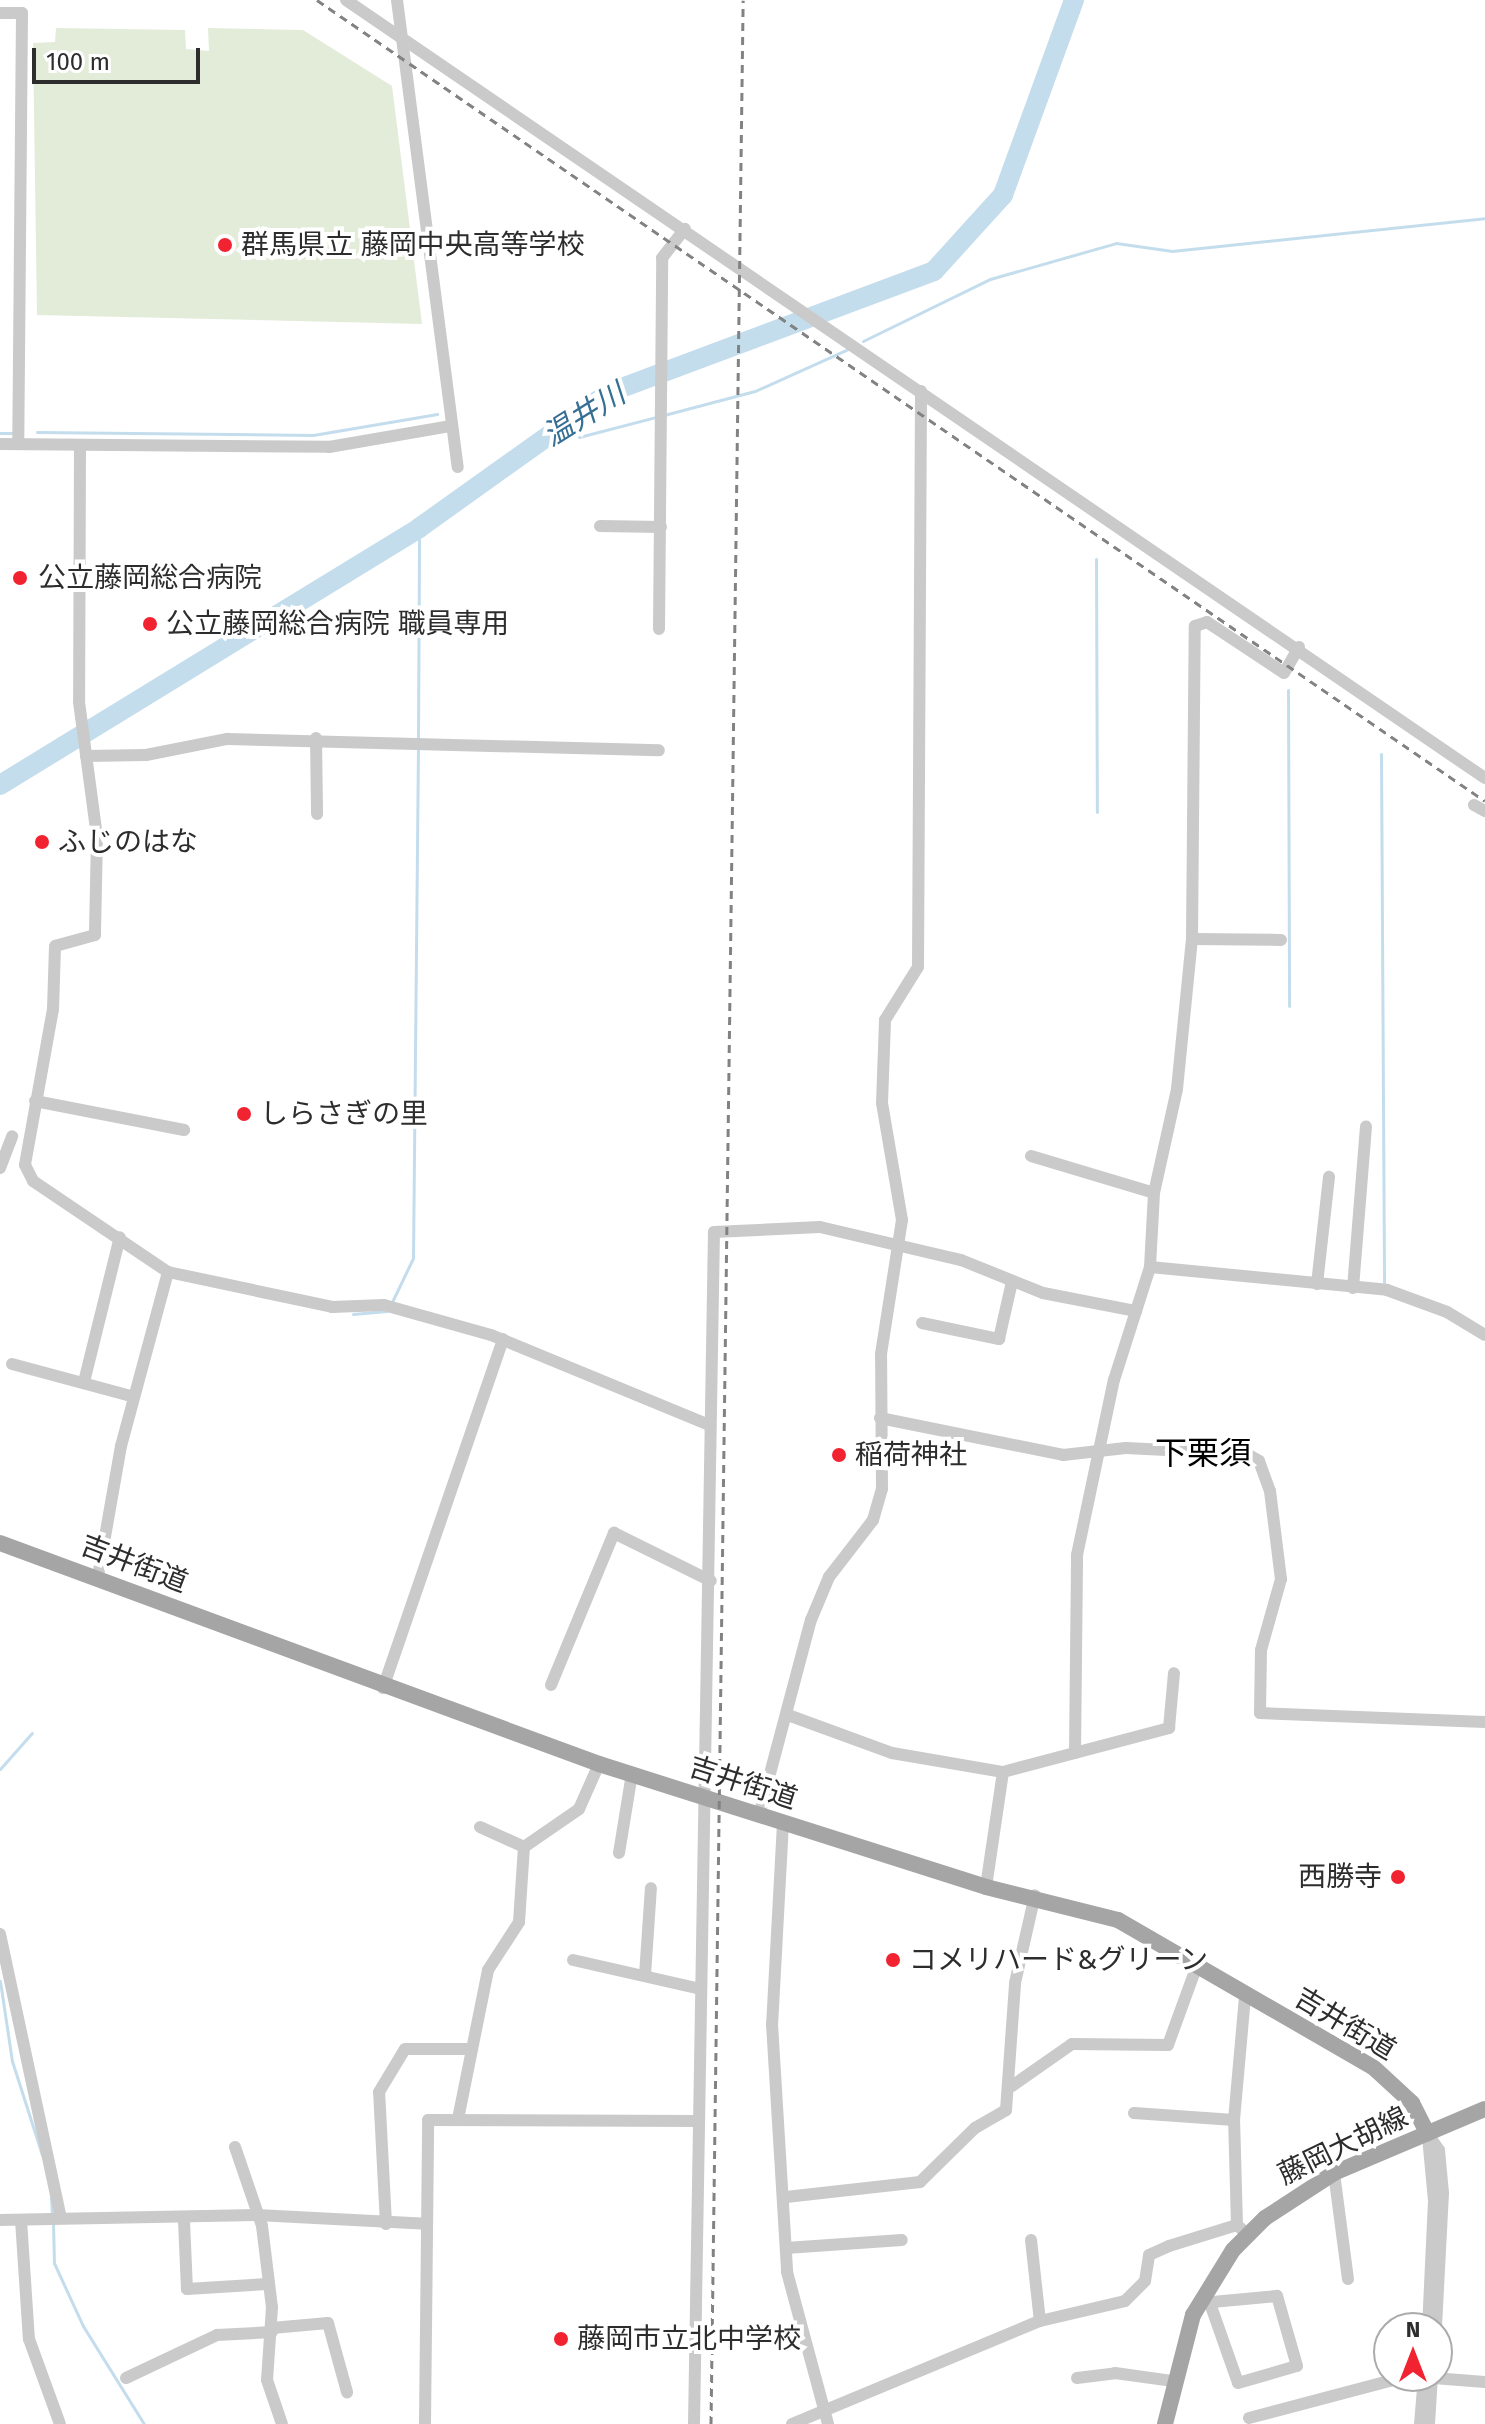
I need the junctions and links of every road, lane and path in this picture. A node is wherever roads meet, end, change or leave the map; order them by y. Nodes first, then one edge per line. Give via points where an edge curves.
1 (346, 0) edge
2 (397, 0) edge
3 (0, 13) edge
4 (402, 38) junction
5 (685, 229) junction
6 (921, 391) junction
7 (451, 426) junction
8 (0, 444) edge
9 (18, 444) junction
10 (80, 445) junction
11 (458, 467) dead end
12 (600, 526) dead end
13 (661, 527) junction
14 (659, 629) dead end
15 (1299, 647) junction
16 (316, 738) junction
17 (659, 750) dead end
18 (86, 756) junction
19 (1485, 778) edge
20 (317, 814) dead end
21 (1192, 939) junction
22 (1281, 940) dead end
23 (35, 1101) junction
24 (1366, 1127) dead end
25 (184, 1130) dead end
26 (6, 1134) edge
27 (27, 1143) junction
28 (1031, 1156) dead end
29 (0, 1168) edge
30 (1329, 1177) dead end
31 (1154, 1193) junction
32 (120, 1237) junction
33 (897, 1246) junction
34 (1150, 1267) junction
35 (168, 1272) junction
36 (1012, 1282) junction
37 (1317, 1284) junction
38 (1353, 1288) junction
39 (1136, 1311) junction
40 (922, 1323) dead end
41 (1485, 1335) edge
42 (503, 1339) junction
43 (12, 1364) dead end
44 (84, 1382) junction
45 (134, 1397) junction
46 (880, 1418) junction
47 (709, 1425) junction
48 (1096, 1456) junction
49 (2, 1549) edge
50 (98, 1577) junction
51 (711, 1581) junction
52 (1174, 1673) dead end
53 (551, 1685) dead end
54 (383, 1688) junction
55 (788, 1715) junction
56 (1485, 1722) edge
57 (1075, 1753) junction
58 (599, 1764) junction
59 (1003, 1772) junction
60 (632, 1774) junction
61 (706, 1798) junction
62 (759, 1815) junction
63 (783, 1823) junction
64 (480, 1827) dead end
65 (524, 1847) junction
66 (619, 1853) dead end
67 (986, 1887) junction
68 (651, 1888) dead end
69 (1035, 1895) junction
70 (0, 1934) edge
71 (573, 1960) dead end
72 (1196, 1968) junction
73 (645, 1975) junction
74 (701, 1989) junction
75 (1245, 1996) junction
76 (470, 2049) junction
77 (1012, 2086) junction
78 (1485, 2109) edge
79 (1134, 2113) dead end
80 (458, 2119) junction
81 (1234, 2120) junction
82 (698, 2121) junction
83 (1427, 2133) junction
84 (235, 2147) dead end
85 (1334, 2173) junction
86 (786, 2197) junction
87 (257, 2215) junction
88 (61, 2218) junction
89 (0, 2220) edge
90 (21, 2220) junction
91 (184, 2221) junction
92 (386, 2224) junction
93 (426, 2224) junction
94 (1242, 2230) junction
95 (902, 2240) dead end
96 (1031, 2240) dead end
97 (786, 2248) junction
98 (1348, 2279) dead end
99 (267, 2284) junction
100 (1209, 2297) junction
101 (1429, 2312) edge
102 (1437, 2312) edge
103 (1040, 2321) junction
104 (272, 2330) junction
105 (126, 2378) dead end
106 (1077, 2378) dead end
107 (1453, 2379) edge
108 (1173, 2381) junction
109 (1485, 2382) edge
110 (1373, 2390) edge
111 (347, 2392) dead end
112 (1425, 2392) edge
113 (1428, 2392) edge
114 (825, 2409) junction
115 (1249, 2418) dead end
116 (60, 2424) edge
117 (282, 2424) edge
118 (425, 2424) edge
119 (694, 2424) edge
120 (792, 2424) edge
121 (828, 2424) edge
122 (1165, 2424) edge
123 (1420, 2424) edge
124 (1429, 2424) edge

1 - 4 street
2 - 4 street
3 - 9 street via 22,13
4 - 5 street
4 - 7 street
5 - 6 street
5 - 13 street via 662,258
6 - 15 street
6 - 33 street via 918,967 885,1020 883,1064 882,1103 901,1194
7 - 10 street via 329,447
7 - 11 street
8 - 9 street
9 - 10 street
10 - 18 street
12 - 13 street
13 - 14 street
15 - 19 street
15 - 21 street via 1284,673 1207,622 1195,626
16 - 17 street
16 - 18 street via 227,739 146,755
16 - 20 street
18 - 23 street via 97,837 95,935 55,946 53,1009
21 - 22 street
21 - 31 street via 1177,1089
23 - 25 street
23 - 27 street
24 - 38 street
26 - 27 street
26 - 29 street
27 - 32 street via 25,1165 33,1181
28 - 31 street
30 - 37 street
31 - 34 street
32 - 35 street
32 - 44 street
33 - 36 street via 961,1260
33 - 46 street
33 - 47 street via 820,1227 714,1232
34 - 37 street
34 - 39 street
35 - 42 street via 316,1304 384,1305
35 - 45 street
36 - 39 street
36 - 40 street via 999,1339
37 - 38 street
38 - 41 street via 1418,1300
39 - 48 street
42 - 47 street
42 - 54 street
43 - 44 street
44 - 45 street
45 - 50 street
46 - 48 street
46 - 55 street via 882,1489 873,1520 829,1577
47 - 51 street
48 - 56 street via 1126,1448 1224,1448 1259,1461 1281,1579 1261,1650 1260,1713
48 - 57 street via 1092,1511 1077,1555
49 - 50 main road, 吉井街道
50 - 54 main road, 吉井街道
51 - 53 street via 614,1533
51 - 61 street
52 - 57 street via 1169,1728
54 - 58 main road, 吉井街道
55 - 59 street via 892,1753
55 - 62 street
57 - 59 street
58 - 60 main road, 吉井街道
58 - 65 street via 579,1809
59 - 67 street
60 - 61 main road, 吉井街道
60 - 66 street
61 - 62 main road, 吉井街道
61 - 74 street
62 - 63 main road, 吉井街道
63 - 67 main road, 吉井街道
63 - 86 street via 772,2024
64 - 65 street
65 - 76 street via 519,1922 488,1970
67 - 69 main road, 吉井街道
68 - 73 street
69 - 72 main road, 吉井街道 via 1118,1920
69 - 77 street via 1015,1983
70 - 88 street
71 - 73 street
72 - 75 main road, 吉井街道
72 - 77 street via 1168,2045 1072,2044
73 - 74 street
74 - 82 street
75 - 81 street
75 - 83 main road, 吉井街道 via 1382,2073 1412,2103
76 - 80 street
76 - 92 street via 405,2049 379,2092
77 - 86 street via 1006,2110 975,2128 920,2182
78 - 83 main road, 藤岡大胡線
79 - 81 street
80 - 82 street
80 - 93 street via 428,2120
81 - 94 street
82 - 119 street
83 - 85 main road, 藤岡大胡線
83 - 101 street via 1434,2201
83 - 102 street via 1439,2150 1443,2193
84 - 87 street
85 - 94 main road, 藤岡大胡線
85 - 98 street
86 - 97 street
87 - 91 street
87 - 92 street
87 - 99 street
88 - 90 street
88 - 91 street
89 - 90 street
90 - 116 street via 29,2339
91 - 99 street via 187,2289
92 - 93 street
93 - 118 street
94 - 100 main road, 藤岡大胡線
94 - 103 street via 1149,2255 1145,2281 1125,2301
95 - 97 street
96 - 103 street
97 - 114 street
99 - 104 street
100 - 100 street via 1277,2296 1297,2366 1238,2383
100 - 108 main road, 藤岡大胡線
103 - 114 street
104 - 105 street via 217,2335
104 - 111 street via 328,2323
104 - 117 street via 267,2380
106 - 108 street via 1115,2373
107 - 109 street
108 - 122 main road, 藤岡大胡線
110 - 115 street
112 - 123 street
113 - 124 street
114 - 120 street
114 - 121 street

